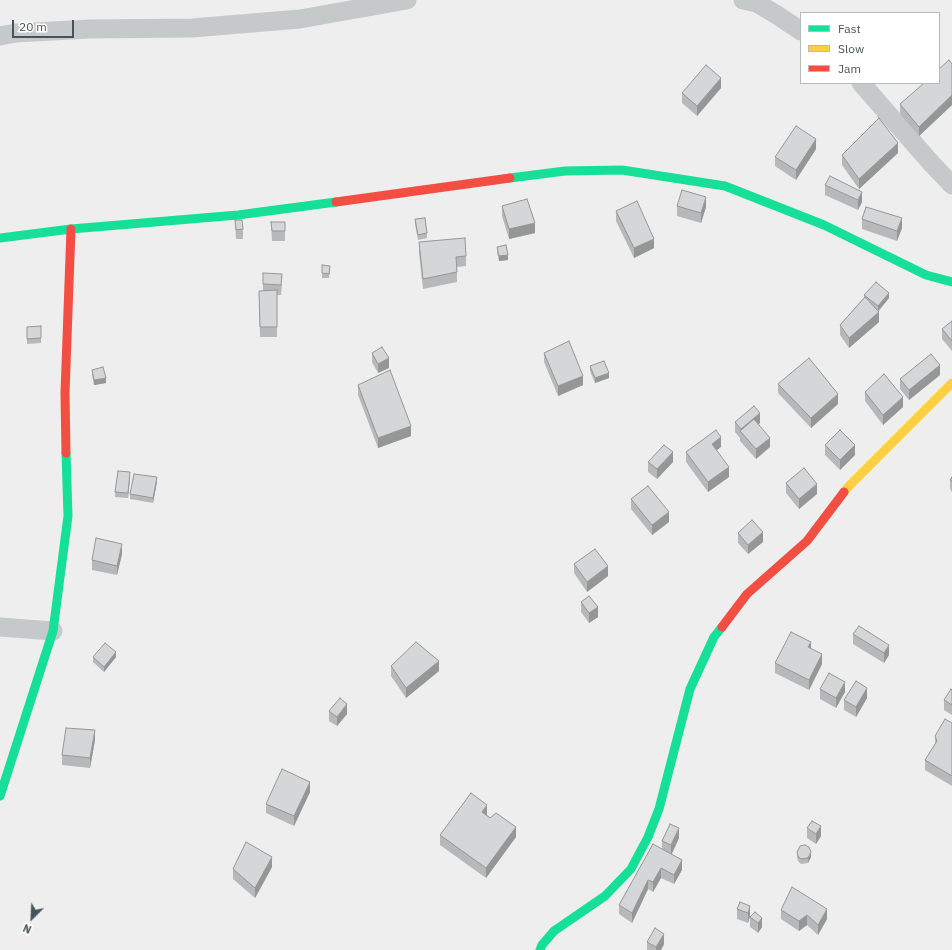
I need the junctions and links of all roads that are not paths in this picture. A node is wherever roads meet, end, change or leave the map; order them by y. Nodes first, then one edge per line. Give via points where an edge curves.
1 (407, 0) edge
2 (743, 0) edge
3 (800, 30) edge
4 (0, 36) edge
5 (862, 84) edge
6 (952, 185) edge
7 (71, 229) junction
8 (0, 238) edge
9 (952, 282) edge
10 (952, 383) edge
11 (0, 627) edge
12 (52, 632) junction
13 (0, 796) edge
14 (540, 950) edge

1 - 4 street via 300,19 192,28 90,29
2 - 3 street via 757,3
5 - 6 street
7 - 8 street
7 - 9 street via 238,215 565,171 622,170 725,186 824,225 926,275
7 - 12 street via 65,393 68,516
10 - 14 street via 850,486 807,541 747,594 714,638 690,689 659,809 648,837 630,869 605,896 554,931
11 - 12 street
12 - 13 street

